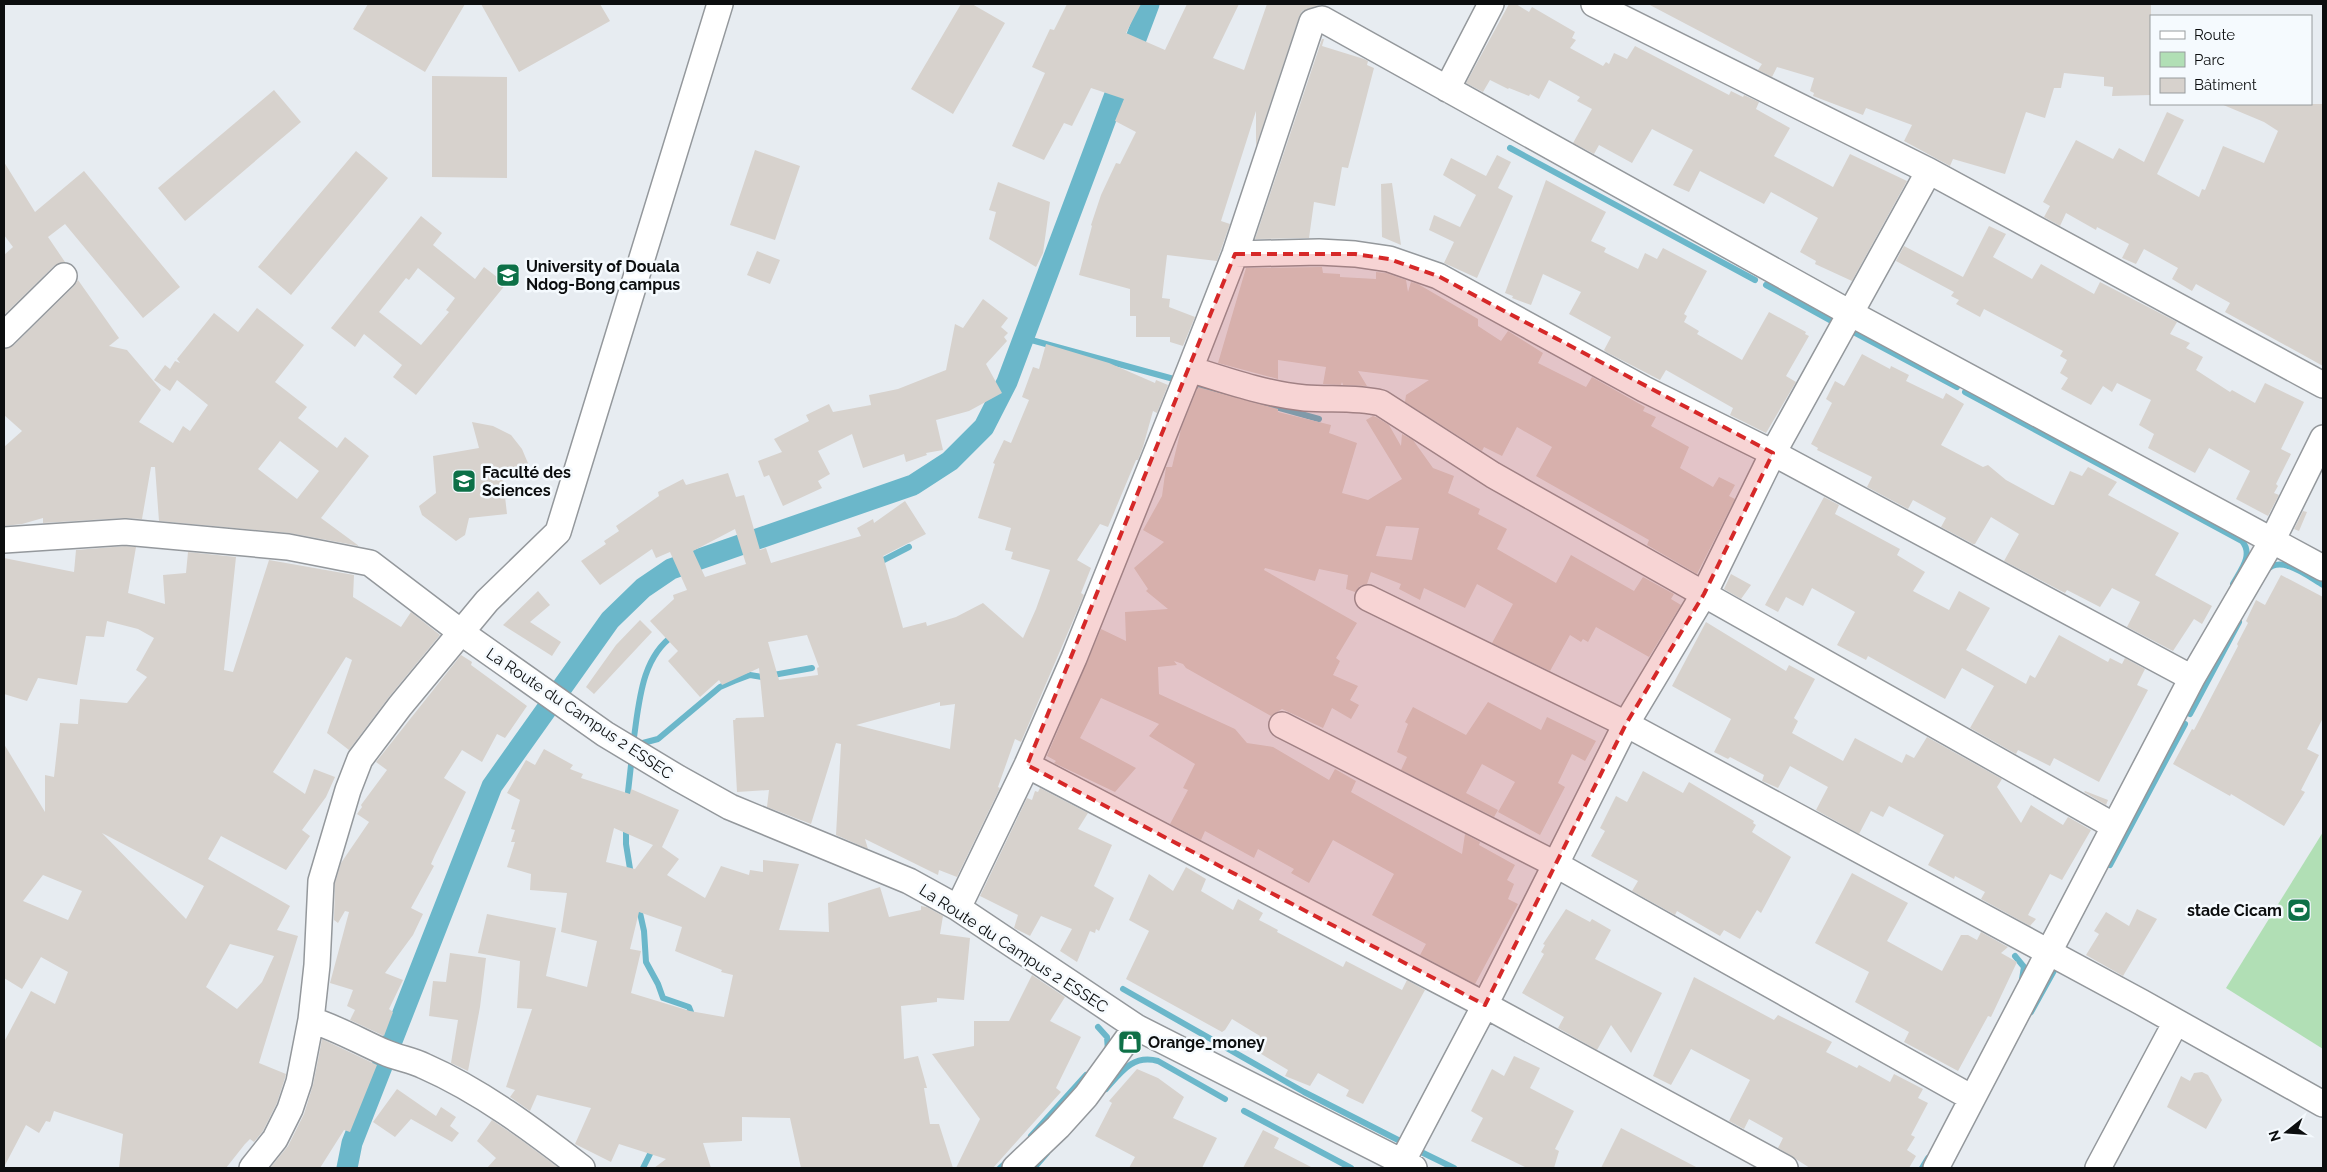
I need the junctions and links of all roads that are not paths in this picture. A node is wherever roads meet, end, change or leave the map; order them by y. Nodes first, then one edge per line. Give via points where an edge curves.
1 (720, 4) edge
2 (1491, 4) edge
3 (1594, 4) edge
4 (1447, 89) junction
5 (1929, 171) junction
6 (1235, 254) junction
7 (64, 276) dead end
8 (1850, 313) junction
9 (4, 335) edge
10 (1190, 369) junction
11 (2323, 385) edge
12 (2323, 438) edge
13 (1773, 453) junction
14 (4, 540) edge
15 (2272, 541) junction
16 (2323, 568) edge
17 (1704, 594) junction
18 (1368, 598) dead end
19 (462, 633) junction
20 (2192, 678) junction
21 (1626, 724) junction
22 (1282, 725) dead end
23 (1027, 765) junction
24 (2114, 826) junction
25 (1555, 864) junction
26 (958, 908) junction
27 (2048, 954) junction
28 (1485, 1005) junction
29 (311, 1020) junction
30 (2176, 1022) junction
31 (1136, 1027) junction
32 (1972, 1098) junction
33 (2323, 1104) edge
34 (1405, 1166) edge
35 (252, 1168) edge
36 (582, 1168) edge
37 (1015, 1168) edge
38 (1785, 1168) edge
39 (1936, 1168) edge
40 (2098, 1168) edge

1 - 19 street via 558,532 487,601
2 - 4 street
3 - 5 street
4 - 6 street via 1322,19 1314,20
4 - 8 street
5 - 8 street
5 - 11 street
6 - 10 street
6 - 13 street via 1355,254 1390,259 1438,276 1644,388
7 - 9 street
8 - 13 street
8 - 15 street
10 - 17 street via 1260,391 1381,403 1493,475
10 - 23 street
12 - 15 street
13 - 17 street
13 - 20 street
14 - 19 street, La Route du Campus 2 ESSEC via 125,532 288,547 370,563
15 - 16 street
15 - 20 street
17 - 21 street
17 - 24 street
18 - 21 street
19 - 26 street, La Route du Campus 2 ESSEC via 605,734 730,807 909,881
19 - 29 street via 360,759 321,881
20 - 24 street
21 - 25 street
21 - 27 street
22 - 25 street
23 - 26 street
23 - 28 street
24 - 27 street
25 - 28 street
25 - 32 street
26 - 31 street, La Route du Campus 2 ESSEC
27 - 30 street
27 - 32 street
28 - 34 street
28 - 38 street
29 - 35 street via 299,1082 290,1109 275,1139
29 - 36 street via 337,1028 388,1054 424,1065 459,1084 514,1118
30 - 33 street
30 - 40 street
31 - 34 street, La Route du Campus 2 ESSEC
31 - 37 street via 1086,1096
32 - 39 street

